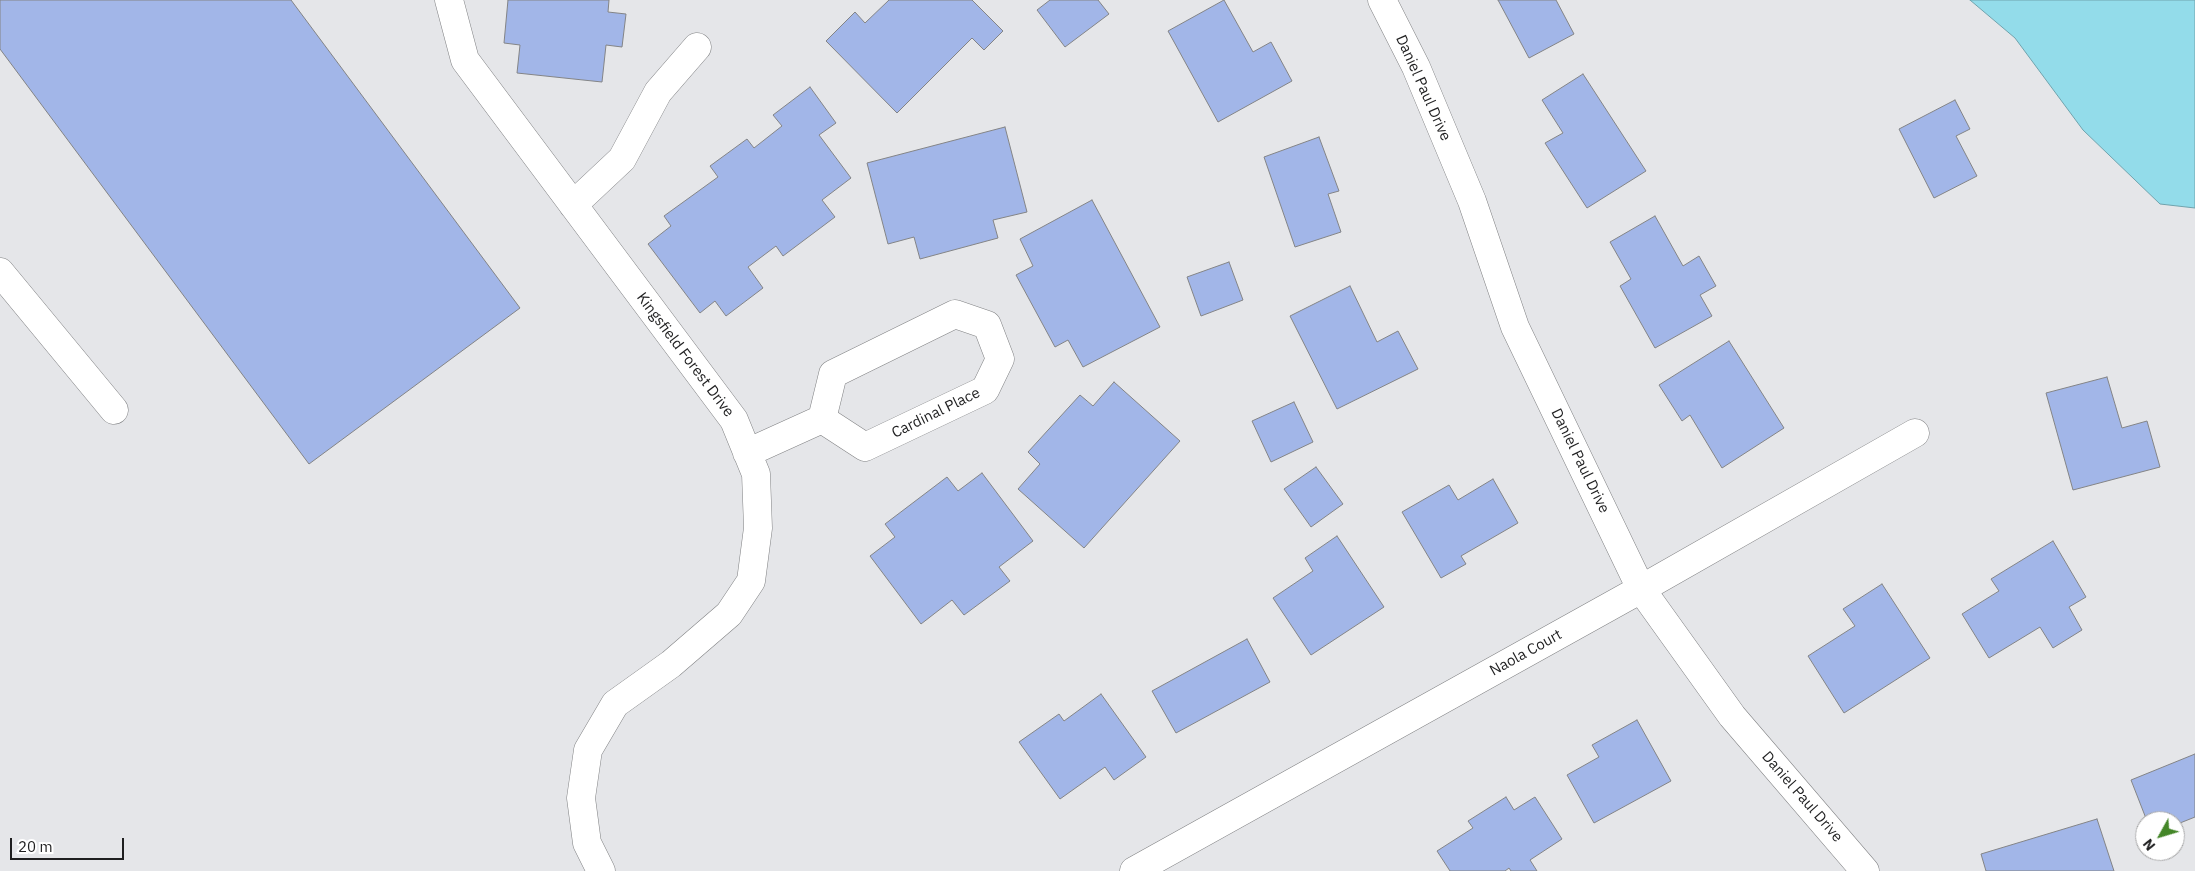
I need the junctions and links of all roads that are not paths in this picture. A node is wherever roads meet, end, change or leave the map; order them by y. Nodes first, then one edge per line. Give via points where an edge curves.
1 (449, 0) edge
2 (1382, 0) edge
3 (696, 46) dead end
4 (574, 205) junction
5 (0, 272) edge
6 (114, 410) dead end
7 (822, 419) junction
8 (1916, 434) dead end
9 (747, 453) junction
10 (1641, 589) junction
11 (601, 871) edge
12 (1134, 871) edge
13 (1865, 871) edge

1 - 4 street, Kingsfield Forest Drive via 464,60
2 - 10 street, Daniel Paul Drive via 1416,67 1472,202 1515,327
3 - 4 street via 658,92 622,159
4 - 9 street, Kingsfield Forest Drive via 734,420
5 - 6 street
7 - 7 street, Cardinal Place via 833,374 954,314 987,325 1000,359 985,390 865,447
7 - 9 street
8 - 10 street, Naola Court
9 - 11 street, Kingsfield Forest Drive via 756,474 758,528 751,581 729,614 671,664 615,704 588,750 581,798 587,843
10 - 12 street, Naola Court
10 - 13 street, Daniel Paul Drive via 1732,716

